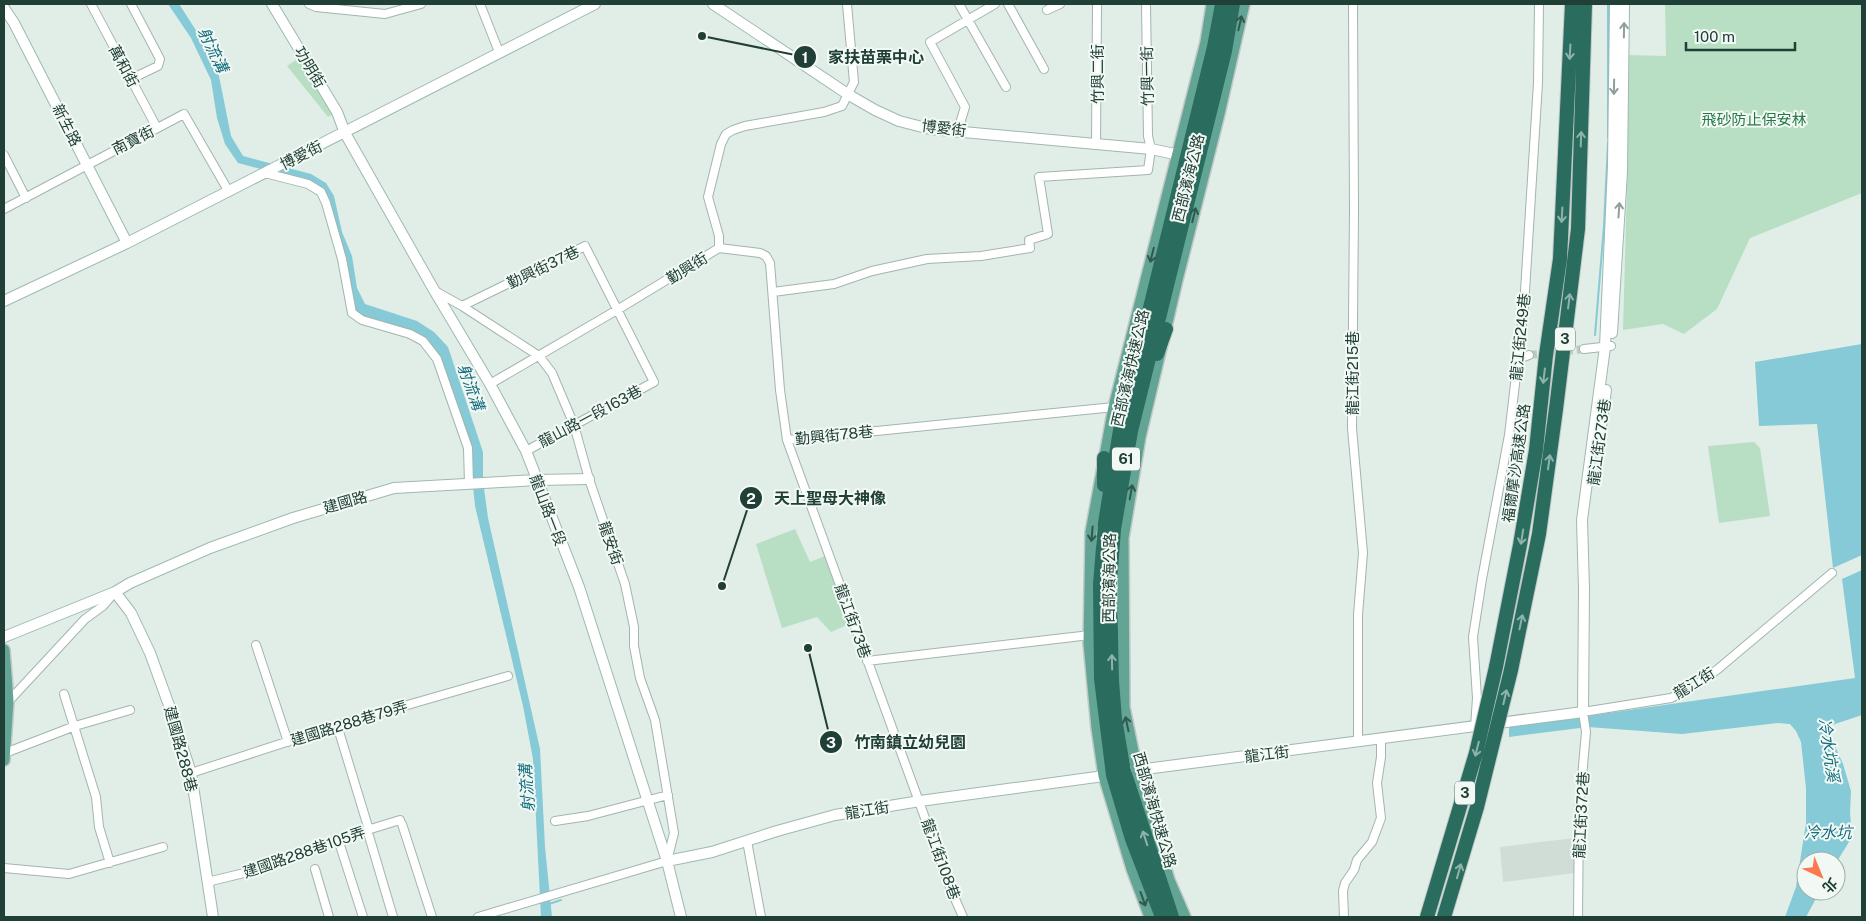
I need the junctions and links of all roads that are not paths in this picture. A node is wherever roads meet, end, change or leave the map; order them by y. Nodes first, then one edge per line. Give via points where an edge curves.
1 (91, 4) edge
2 (131, 4) edge
3 (272, 4) edge
4 (309, 4) edge
5 (421, 4) edge
6 (480, 4) edge
7 (596, 4) edge
8 (713, 4) edge
9 (847, 4) edge
10 (959, 4) edge
11 (995, 4) edge
12 (1008, 4) edge
13 (1060, 4) edge
14 (1097, 4) edge
15 (1146, 4) edge
16 (1212, 4) edge
17 (1222, 4) edge
18 (1233, 4) edge
19 (1244, 4) edge
20 (1353, 4) edge
21 (1539, 4) edge
22 (1572, 4) edge
23 (1585, 4) edge
24 (1615, 4) edge
25 (1624, 4) edge
26 (4, 8) edge
27 (1047, 10) dead end
28 (968, 19) junction
29 (498, 52) junction
30 (1044, 69) dead end
31 (131, 79) junction
32 (1006, 87) dead end
33 (849, 95) junction
34 (157, 128) junction
35 (958, 130) junction
36 (345, 133) junction
37 (1096, 145) junction
38 (1151, 149) junction
39 (4, 155) edge
40 (1192, 159) junction
41 (87, 164) junction
42 (271, 170) junction
43 (229, 192) junction
44 (26, 198) junction
45 (4, 210) edge
46 (127, 243) junction
47 (719, 248) junction
48 (434, 290) junction
49 (774, 292) junction
50 (4, 301) edge
51 (462, 306) junction
52 (617, 310) junction
53 (1166, 329) junction
54 (1608, 346) junction
55 (1584, 349) tunnel mouth
56 (1529, 354) tunnel mouth
57 (539, 356) junction
58 (1518, 359) junction
59 (490, 384) junction
60 (1114, 407) junction
61 (574, 425) junction
62 (1131, 431) junction
63 (787, 440) junction
64 (526, 451) junction
65 (1104, 458) junction
66 (589, 479) junction
67 (537, 480) junction
68 (470, 484) junction
69 (1105, 523) junction
70 (1832, 574) dead end
71 (115, 592) junction
72 (1090, 635) junction
73 (4, 637) edge
74 (256, 645) dead end
75 (4, 650) edge
76 (867, 661) junction
77 (508, 676) dead end
78 (64, 694) dead end
79 (6, 704) edge
80 (130, 710) dead end
81 (1583, 713) junction
82 (76, 726) junction
83 (337, 726) junction
84 (1475, 727) junction
85 (288, 742) junction
86 (1358, 742) junction
87 (1380, 743) junction
88 (4, 757) edge
89 (1119, 773) junction
90 (191, 774) junction
91 (668, 795) junction
92 (920, 801) junction
93 (647, 802) junction
94 (555, 822) dead end
95 (369, 833) junction
96 (338, 839) junction
97 (747, 841) junction
98 (163, 847) dead end
99 (667, 861) junction
100 (110, 863) junction
101 (4, 868) edge
102 (315, 870) dead end
103 (207, 882) junction
104 (213, 917) edge
105 (329, 917) edge
106 (363, 917) edge
107 (393, 917) edge
108 (432, 917) edge
109 (478, 917) edge
110 (681, 917) edge
111 (761, 917) edge
112 (964, 917) edge
113 (1150, 917) edge
114 (1162, 917) edge
115 (1172, 917) edge
116 (1185, 917) edge
117 (1344, 917) edge
118 (1427, 917) edge
119 (1444, 917) edge
120 (1578, 917) edge

1 - 31 street, 萬和街
2 - 31 street via 160,59 158,66
3 - 36 street, 功明街 via 337,112
4 - 5 street via 385,14
6 - 29 street
7 - 29 street, 博愛街
8 - 33 street, 博愛街
9 - 33 street via 854,82
10 - 28 street
11 - 28 street
12 - 30 street
13 - 27 street
14 - 37 street, 竹興二街
15 - 38 street, 竹興一街 via 1148,136
16 - 40 main road, 西部濱海公路 / 61
17 - 40 highway, 西部濱海快速公路 / 61
18 - 40 highway, 西部濱海快速公路 / 61 via 1225,51
40 -> 19 main road, 西部濱海公路 / 61
20 - 86 street, 龍江街215巷 via 1352,428 1363,553 1358,615
21 - 58 street, 龍江街249巷 via 1534,165
22 -> 118 highway, 福爾摩沙高速公路 / 3, bridge via 1560,258 1536,450 1496,667 1470,772
119 -> 23 highway, 3, bridge via 1478,807 1539,534 1578,229
24 -> 54 street
54 -> 25 street via 1622,172
26 - 41 street, 新生路
28 - 32 street
28 - 35 street via 930,42 965,107
29 - 36 street, 博愛街
31 - 34 street, 萬和街
33 - 35 street, 博愛街 via 899,121
33 - 47 street, 勤興街 via 842,106 824,112 745,126 726,134 708,197 719,236
34 - 41 street, 南寶街
34 - 43 street, 南寶街 via 184,114
35 - 37 street, 博愛街
36 - 42 street, 博愛街
36 - 48 street, 龍山路一段
37 - 38 street, 博愛街
38 - 40 street, 博愛街
38 - 49 street via 1148,170 1039,177 1048,234 1029,240 1030,248 981,256 927,259 872,271 834,284
39 - 44 street
53 -> 40 main road, 西部濱海公路 / 61
40 -> 60 main road, 西部濱海公路 / 61
40 - 62 highway, 西部濱海快速公路 / 61
40 - 69 highway, 西部濱海快速公路 / 61 via 1120,430
41 - 44 street, 南寶街
41 - 46 street, 新生路
42 - 43 street, 博愛街
42 - 68 street via 321,192 342,258 352,313 362,320 423,341 437,360 468,448
43 - 46 street, 博愛街
44 - 45 street, 南寶街
46 - 50 street, 博愛街
47 - 49 street, 勤興街78巷 via 766,256
47 - 52 street, 勤興街
48 - 51 street, 龍安街
48 - 59 street, 龍山路一段
49 - 63 street, 勤興街78巷 via 780,390
51 - 52 street, 勤興街37巷 via 585,246
51 - 57 street, 龍安街
52 - 57 street, 勤興街
52 - 61 street, 龍山路一段163巷 via 654,382
53 - 62 highway
89 -> 53 main road, 西部濱海公路 / 61 via 1124,707 1122,538 1140,437
54 - 55 street
54 - 81 street, 龍江街273巷 via 1603,422 1584,537
56 - 58 street
57 - 59 street, 勤興街
57 - 61 street, 龍安街 via 552,373
58 - 84 street, 龍江街249巷 via 1509,435 1473,637
59 - 64 street, 龍山路一段
60 - 63 street, 勤興街78巷
60 - 65 main road, 西部濱海公路 / 61
61 - 64 street, 龍山路一段163巷
61 - 66 street, 龍安街
89 -> 62 highway, 西部濱海快速公路 / 61 via 1112,681 1110,584 1114,530
63 - 76 street, 龍江街73巷
64 - 67 street, 龍山路一段
65 - 69 highway
65 -> 72 main road, 西部濱海公路 / 61 via 1091,532
66 - 67 street, 建國路
66 - 91 street, 龍安街 via 625,584 634,627 636,662 655,720
67 - 68 street, 建國路
67 - 93 street, 龍山路一段 via 579,587
68 - 71 street, 建國路 via 394,488 318,510 210,548
69 - 89 highway, 西部濱海快速公路 / 61 via 1100,584 1101,679
70 - 81 street, 龍江街 via 1693,687 1671,698
71 - 73 street, 建國路
71 - 79 street, 建國路 via 85,619
71 - 90 street, 建國路288巷 via 131,613 150,653
72 - 76 street
72 - 89 main road, 西部濱海公路 / 61 via 1097,728
74 - 85 street
75 - 79 main road
76 - 92 street, 龍江街73巷
77 - 83 street, 建國路288巷79弄
78 - 82 street
79 - 88 main road
80 - 82 street
81 - 84 street, 龍江街
81 - 120 street, 龍江街372巷 via 1586,732 1579,811
82 - 88 street
82 - 100 street
83 - 85 street, 建國路288巷79弄
83 - 95 street
84 - 87 street, 龍江街
85 - 90 street, 建國路288巷79弄
86 - 87 street, 龍江街
86 - 89 street, 龍江街
87 - 117 street via 1377,782 1381,818 1372,842 1357,860 1345,883
89 - 92 street, 龍江街
89 -> 113 main road, 西部濱海公路 / 61 via 1132,869
89 - 114 highway, 西部濱海快速公路 / 61 via 1132,839
115 -> 89 highway, 西部濱海快速公路 / 61
89 - 116 main road, 西部濱海公路 / 61
90 - 103 street, 建國路288巷
91 - 93 street
91 - 99 street, 龍安街 via 674,833
92 - 97 street, 龍江街 via 835,815
92 - 112 street, 龍江街108巷
93 - 94 street
93 - 99 street, 龍山路一段
95 - 96 street, 建國路288巷105弄
95 - 107 street
95 - 108 street, 建國路288巷105弄 via 401,822
96 - 103 street, 建國路288巷105弄 via 261,869
96 - 106 street
97 - 99 street, 龍江街
97 - 111 street
98 - 100 street
99 - 109 street
99 - 110 street, 龍山路一段
100 - 101 street via 69,874
102 - 105 street
103 - 104 street, 建國路288巷

